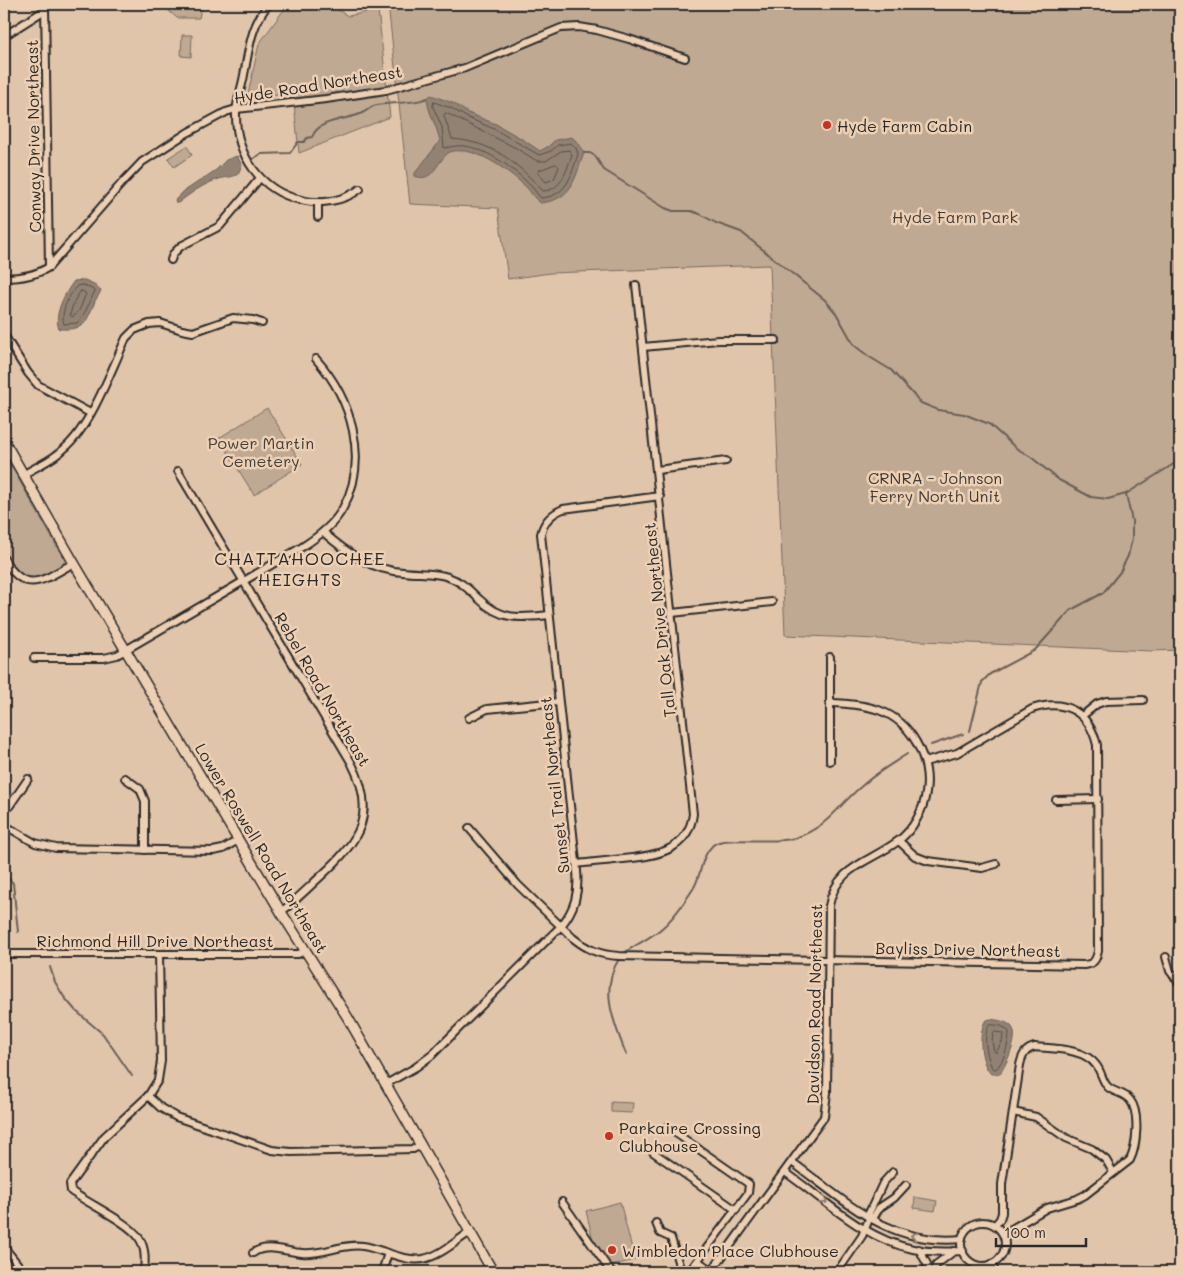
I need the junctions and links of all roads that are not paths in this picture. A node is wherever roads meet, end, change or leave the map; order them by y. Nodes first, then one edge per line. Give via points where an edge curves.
1 (269, 4) edge
2 (45, 7) edge
3 (4, 36) edge
4 (685, 58) dead end
5 (236, 109) junction
6 (260, 178) junction
7 (360, 189) dead end
8 (318, 202) junction
9 (318, 217) dead end
10 (171, 260) dead end
11 (49, 267) junction
12 (4, 278) edge
13 (636, 285) dead end
14 (262, 324) dead end
15 (4, 335) edge
16 (776, 340) dead end
17 (643, 347) junction
18 (316, 359) dead end
19 (90, 413) junction
20 (4, 440) edge
21 (726, 461) dead end
22 (657, 470) junction
23 (178, 471) dead end
24 (23, 475) junction
25 (660, 496) junction
26 (323, 532) junction
27 (4, 560) edge
28 (74, 562) junction
29 (244, 581) junction
30 (772, 602) dead end
31 (672, 613) junction
32 (549, 615) junction
33 (126, 650) junction
34 (830, 657) dead end
35 (34, 658) dead end
36 (1142, 700) dead end
37 (558, 702) junction
38 (830, 703) junction
39 (1082, 716) junction
40 (469, 718) dead end
41 (830, 761) dead end
42 (925, 762) junction
43 (125, 778) dead end
44 (28, 779) dead end
45 (1056, 800) dead end
46 (1098, 800) junction
47 (4, 814) edge
48 (4, 825) edge
49 (468, 828) dead end
50 (238, 840) junction
51 (898, 841) junction
52 (144, 850) junction
53 (577, 864) junction
54 (996, 864) dead end
55 (281, 912) junction
56 (561, 926) junction
57 (306, 951) junction
58 (4, 954) edge
59 (159, 954) junction
60 (1166, 957) dead end
61 (828, 960) junction
62 (1180, 984) edge
63 (386, 1084) junction
64 (148, 1096) junction
65 (1013, 1112) junction
66 (667, 1127) dead end
67 (421, 1145) junction
68 (652, 1152) dead end
69 (792, 1162) junction
70 (785, 1172) junction
71 (892, 1172) dead end
72 (1113, 1172) junction
73 (906, 1185) dead end
74 (562, 1202) dead end
75 (736, 1210) junction
76 (869, 1219) junction
77 (656, 1223) dead end
78 (995, 1225) junction
79 (864, 1229) junction
80 (470, 1232) junction
81 (1003, 1234) junction
82 (962, 1238) junction
83 (4, 1247) edge
84 (919, 1250) junction
85 (954, 1251) junction
86 (963, 1251) junction
87 (254, 1253) dead end
88 (388, 1253) junction
89 (696, 1263) junction
90 (992, 1264) junction
91 (24, 1272) edge
92 (144, 1272) edge
93 (382, 1272) edge
94 (493, 1272) edge
95 (611, 1272) edge
96 (681, 1272) edge
97 (689, 1272) edge
98 (703, 1272) edge
99 (712, 1272) edge
100 (837, 1272) edge
101 (931, 1272) edge
102 (995, 1272) edge

1 - 5 street via 260,14 252,36
2 - 3 street
2 - 11 street, Conway Drive Northeast
4 - 5 street, Hyde Road Northeast via 597,30 561,28 473,65 386,90
5 - 6 street via 241,146
5 - 11 street, Hyde Road Northeast via 202,124 142,162
6 - 8 street via 286,196
6 - 10 street via 220,226 181,246
7 - 8 street via 348,196
8 - 9 street
11 - 12 street, Hyde Road Northeast via 26,277
13 - 17 street, Tall Oak Drive Northeast
14 - 19 street via 233,318 187,332 160,323 144,324 126,338
15 - 19 street via 34,382
16 - 17 street via 710,340
17 - 22 street, Tall Oak Drive Northeast
18 - 26 street via 337,386 347,407 356,461 352,488 343,509
19 - 24 street via 78,434 64,449
20 - 24 street, Lower Roswell Road Northeast
21 - 22 street
22 - 25 street, Tall Oak Drive Northeast
23 - 29 street, Rebel Road Northeast
24 - 28 street, Lower Roswell Road Northeast
25 - 31 street, Tall Oak Drive Northeast
25 - 32 street, Sunset Trail Northeast via 573,506 545,521 541,540
26 - 29 street
26 - 32 street via 349,553 376,567 442,574 454,579 502,615 522,618
27 - 28 street via 14,575 30,582 48,578
28 - 33 street, Lower Roswell Road Northeast
29 - 33 street
29 - 55 street, Rebel Road Northeast via 351,762 363,795 360,828 350,846
30 - 31 street
31 - 53 street, Tall Oak Drive Northeast via 693,800 692,822 687,834 677,844 656,855
32 - 37 street, Sunset Trail Northeast
33 - 35 street via 104,658
33 - 50 street, Lower Roswell Road Northeast
34 - 38 street
36 - 39 street via 1106,701
37 - 40 street via 487,710
37 - 53 street, Sunset Trail Northeast
38 - 41 street
38 - 42 street, Davidson Road Northeast via 859,704 881,710 908,731
39 - 42 street via 1063,706 1032,708 957,753
39 - 46 street, Bayliss Drive Northeast via 1092,729 1097,745
42 - 51 street, Davidson Road Northeast via 923,805 914,823
43 - 52 street via 140,789 146,801
44 - 47 street
45 - 46 street
46 - 61 street, Bayliss Drive Northeast via 1097,964
48 - 52 street via 46,846
49 - 56 street, Bayliss Drive Northeast via 518,885
50 - 52 street via 212,851
50 - 55 street, Lower Roswell Road Northeast
51 - 54 street via 915,856 928,861 982,868
51 - 61 street, Davidson Road Northeast via 848,871 835,885 829,906
53 - 56 street, Sunset Trail Northeast via 575,905
55 - 57 street, Lower Roswell Road Northeast
56 - 61 street, Bayliss Drive Northeast via 583,946 608,956
56 - 63 street, Sunset Trail Northeast via 432,1055
57 - 59 street, Richmond Hill Drive Northeast via 298,954
57 - 63 street, Lower Roswell Road Northeast
58 - 59 street, Richmond Hill Drive Northeast
59 - 64 street via 161,1068
60 - 62 street via 1170,971
61 - 69 street, Davidson Road Northeast via 827,1106 824,1117
63 - 67 street, Lower Roswell Road Northeast
64 - 67 street via 176,1117 272,1150 413,1149
64 - 92 street via 104,1137 69,1188 138,1236 144,1248
65 - 72 street via 1036,1117 1066,1138 1092,1149 1106,1160
65 - 72 street via 1021,1059 1030,1048 1074,1052 1088,1057 1097,1066 1106,1085 1128,1098 1135,1109 1134,1152 1130,1160
65 - 78 street via 1002,1184 1002,1213
66 - 75 street via 749,1184 748,1192
67 - 80 street, Lower Roswell Road Northeast
68 - 75 street
69 - 70 street, Davidson Road Northeast
69 - 76 street
70 -> 79 street
70 - 99 street, Davidson Road Northeast
71 - 76 street via 883,1183 869,1212
72 - 81 street via 1085,1195 1047,1208
73 - 76 street
74 - 95 street
75 - 89 street
76 - 79 street
82 -> 76 street via 940,1240 909,1235
77 - 96 street via 660,1234 671,1238
78 - 81 street
78 - 82 street via 986,1222 972,1225
79 - 84 street via 889,1242
79 - 100 street
80 - 88 street via 434,1256 411,1259
80 - 94 street, Lower Roswell Road Northeast
81 - 90 street via 1003,1253
82 - 86 street
83 - 91 street
84 - 85 street
84 - 101 street
85 - 86 street
85 - 101 street
86 - 90 street via 975,1264
87 - 88 street via 268,1249 311,1253 354,1245
88 - 93 street
89 - 97 street
89 - 98 street
89 - 99 street
90 - 102 street

